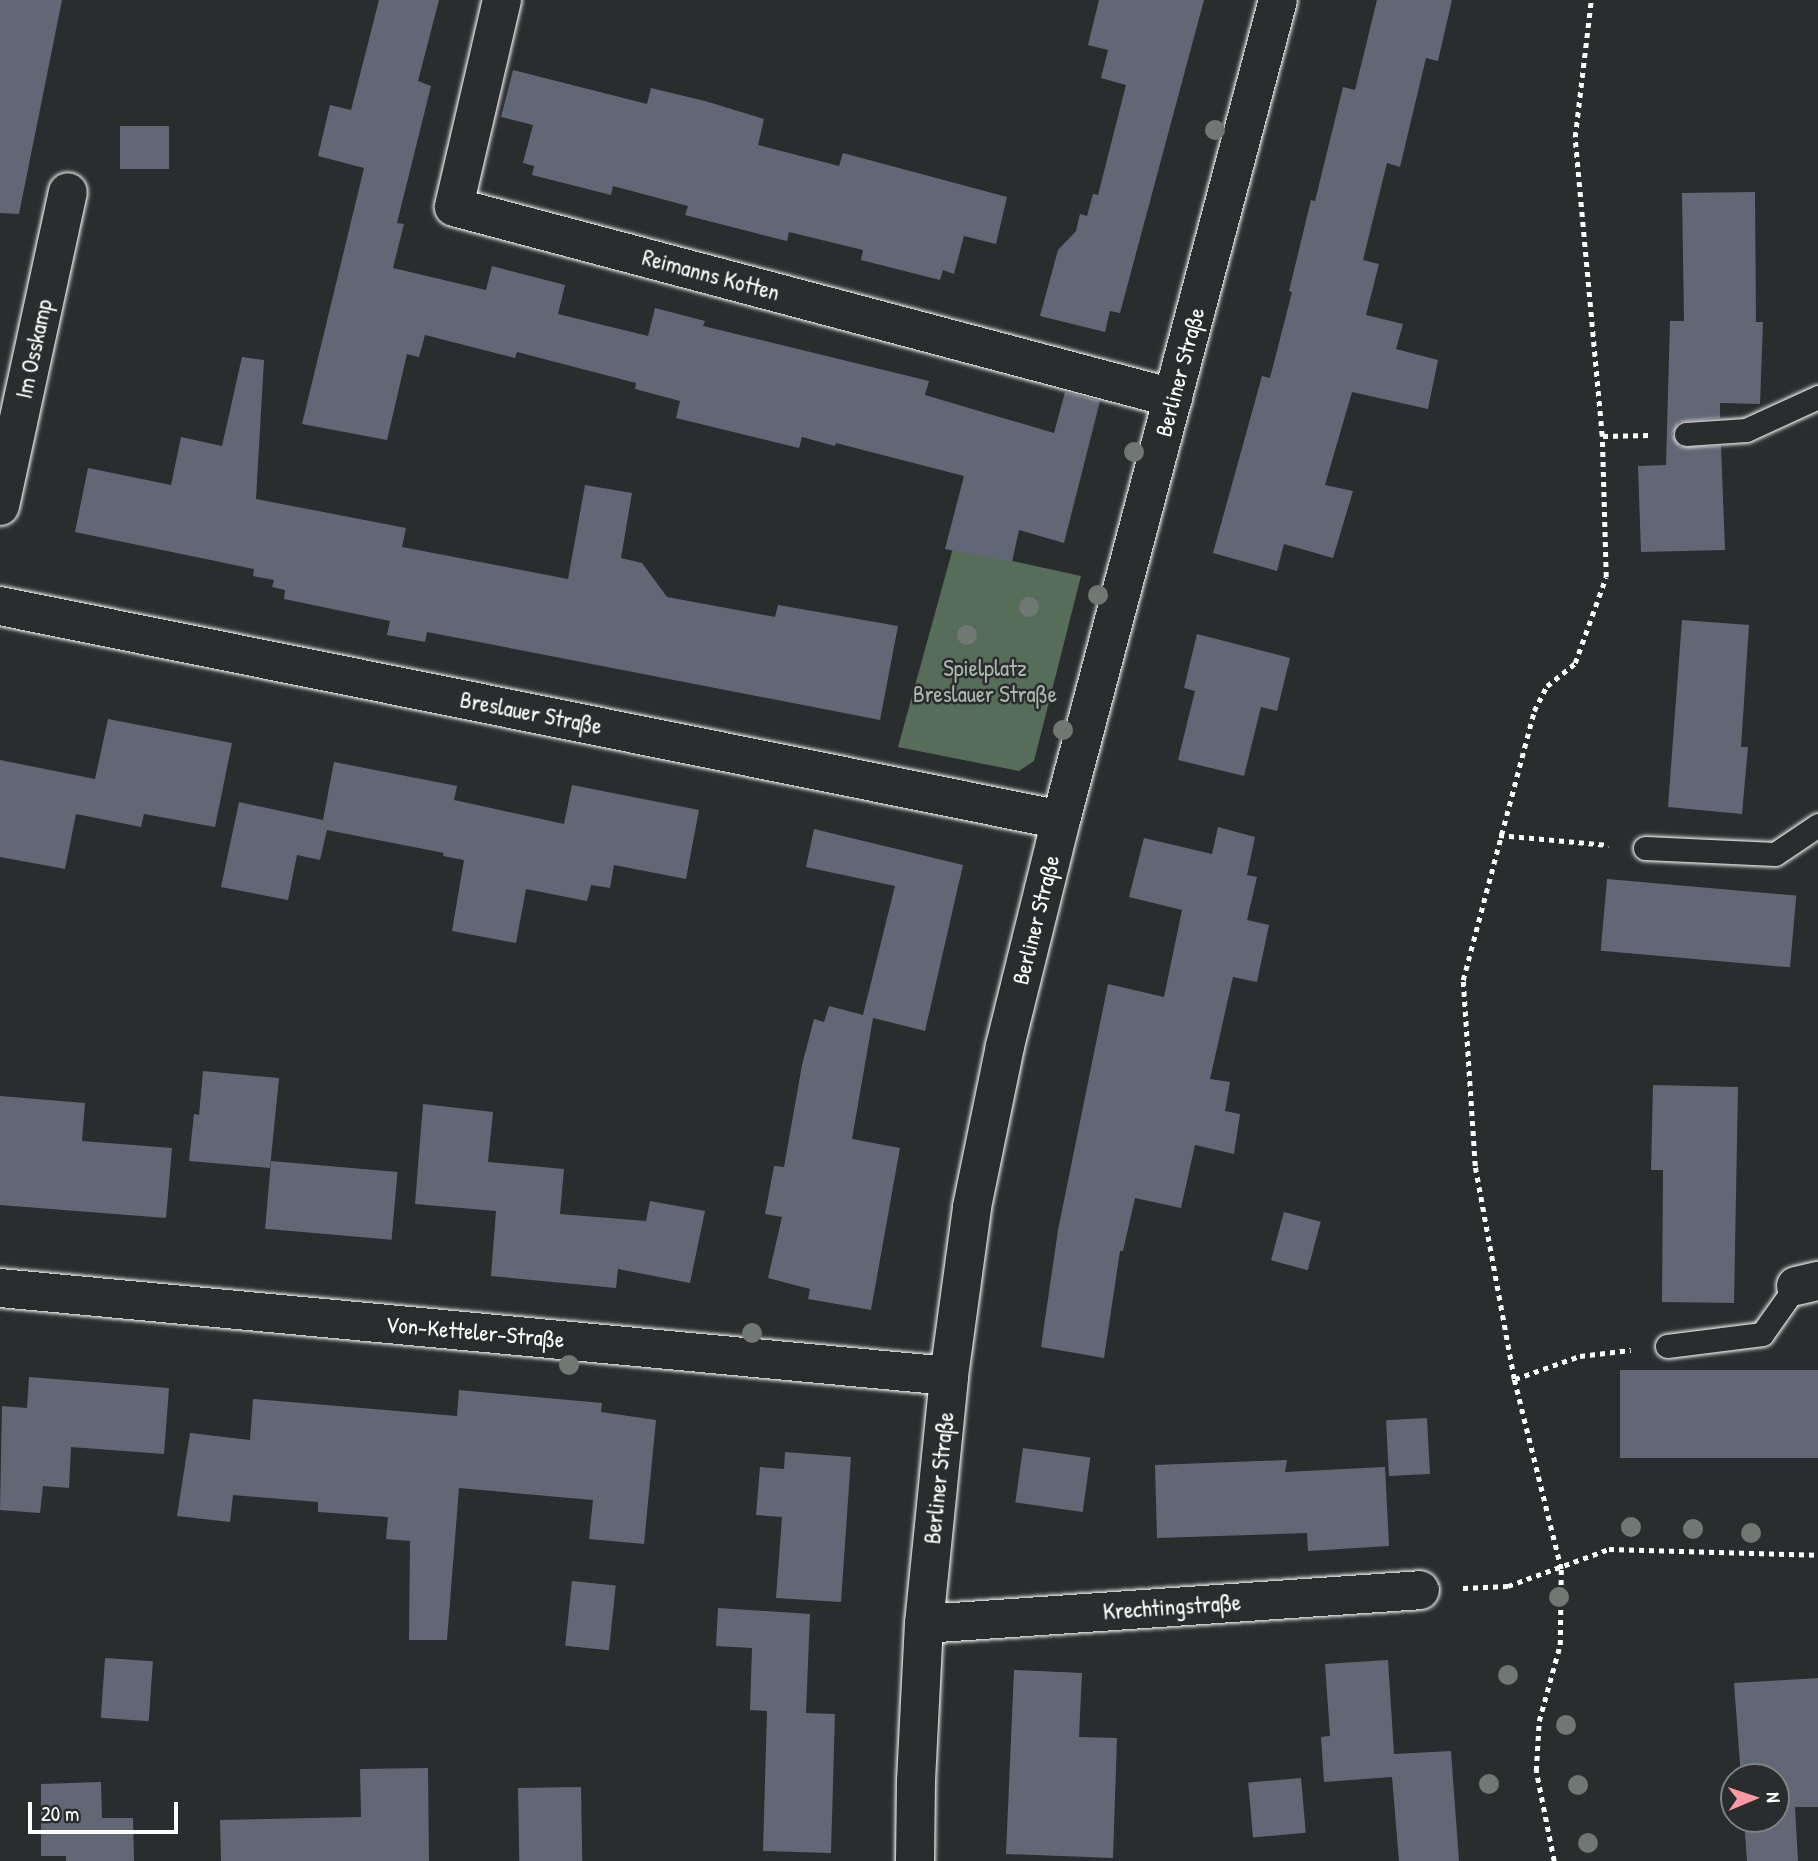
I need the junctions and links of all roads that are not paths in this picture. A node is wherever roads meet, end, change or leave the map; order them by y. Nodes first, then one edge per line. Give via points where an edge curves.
1 (502, 0) edge
2 (1278, 0) edge
3 (68, 192) dead end
4 (1818, 397) edge
5 (1173, 398) junction
6 (1686, 434) road end
7 (0, 506) edge
8 (0, 607) edge
9 (1061, 820) junction
10 (1818, 825) edge
11 (1645, 848) dead end
12 (1807, 1284) edge
13 (0, 1288) edge
14 (1667, 1346) road end
15 (949, 1376) junction
16 (1420, 1590) dead end
17 (925, 1624) junction
18 (915, 1861) edge

1 - 5 street, Reimanns Kotten via 454,207
2 - 5 street, Berliner Straße
3 - 7 street, Im Osskamp
4 - 6 lane via 1746,430
5 - 9 street, Berliner Straße
8 - 9 street, Breslauer Straße
9 - 15 street, Berliner Straße via 1005,1046 975,1194
10 - 11 lane via 1775,853
12 - 14 lane via 1762,1334
13 - 15 street, Von-Ketteler-Straße
15 - 17 street, Berliner Straße
16 - 17 street, Krechtingstraße
17 - 18 street, Berliner Straße

